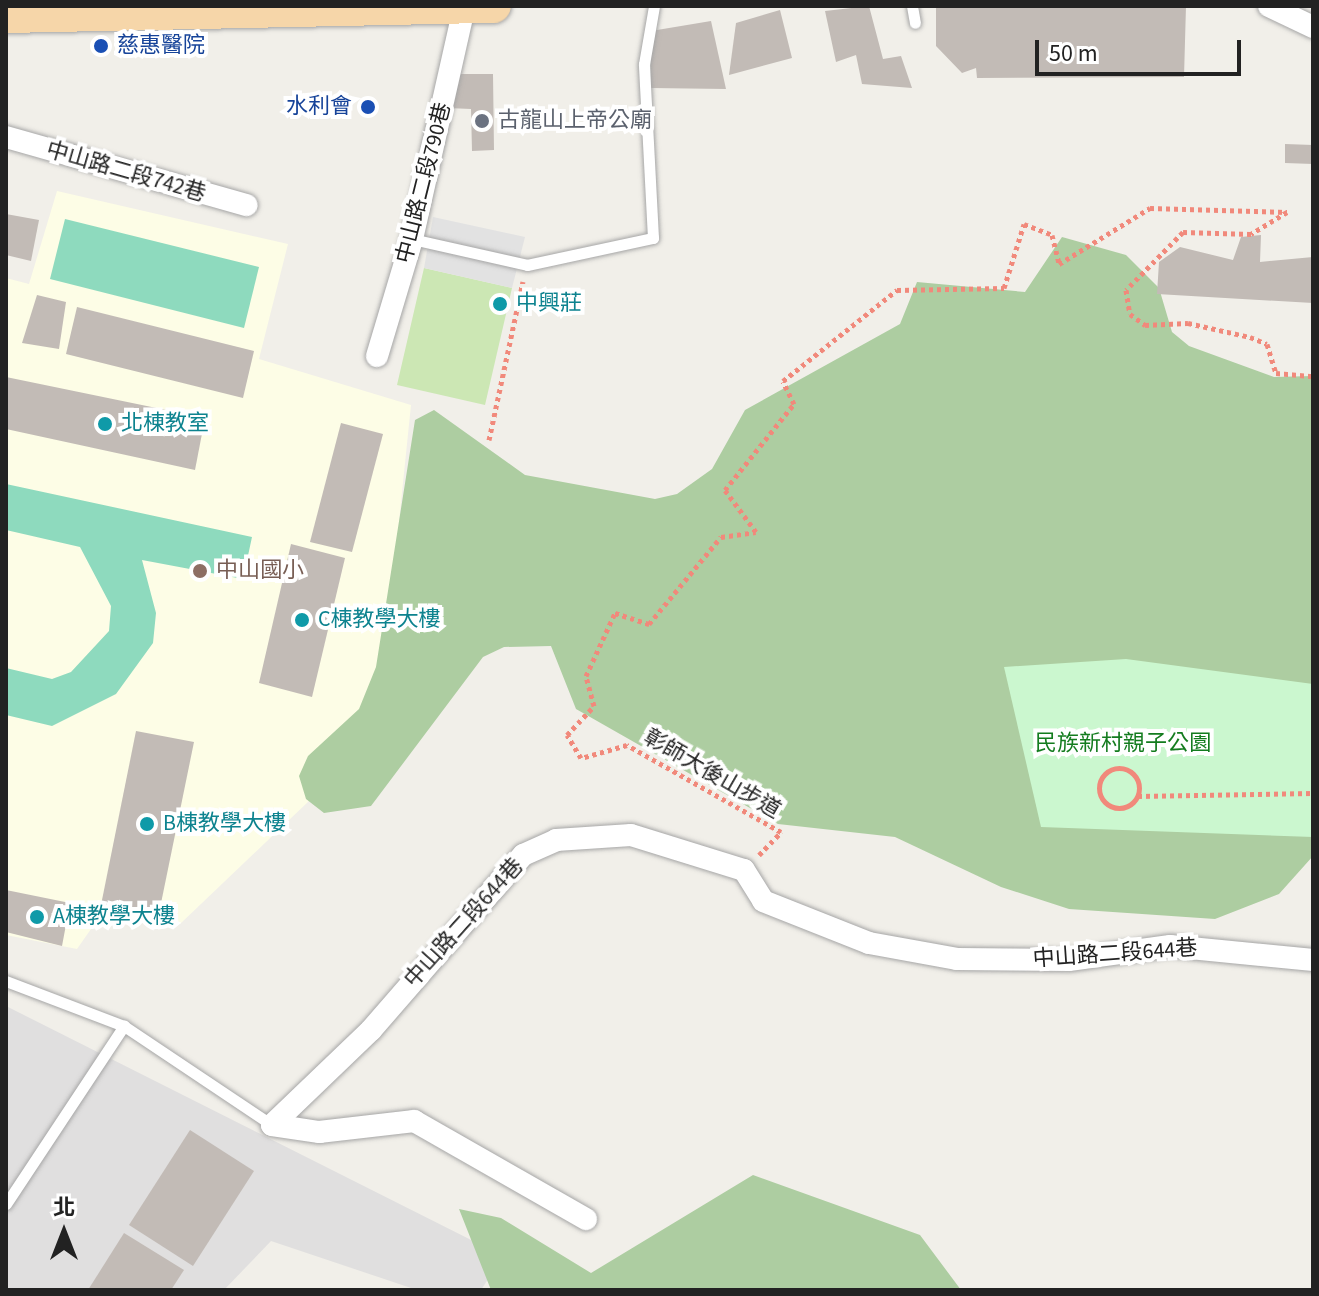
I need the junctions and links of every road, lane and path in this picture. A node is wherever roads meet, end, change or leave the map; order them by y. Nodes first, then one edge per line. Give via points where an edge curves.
1 (654, 6) edge
2 (912, 6) edge
3 (1269, 6) edge
4 (479, 7) edge
5 (6, 16) edge
6 (915, 23) dead end
7 (1313, 27) edge
8 (6, 137) edge
9 (247, 205) dead end
10 (412, 239) junction
11 (527, 265) junction
12 (377, 356) dead end
13 (1313, 376) edge
14 (489, 440) dead end
15 (1313, 793) edge
16 (1138, 796) junction
17 (744, 870) junction
18 (1313, 960) edge
19 (6, 981) edge
20 (124, 1026) junction
21 (272, 1125) junction
22 (6, 1204) edge
23 (586, 1219) dead end

1 - 11 lane via 644,64 653,238
2 - 6 lane
3 - 7 street
4 - 5 main road
4 - 10 street, 中山路二段790巷
8 - 9 street, 中山路二段742巷
10 - 11 lane
10 - 12 street, 中山路二段790巷
11 - 14 path
13 - 17 path, 彰師大後山步道 via 1276,373 1267,344 1250,337 1188,323 1145,325 1130,314 1126,290 1183,232 1251,234 1287,212 1150,208 1059,264 1052,235 1024,224 1004,288 897,290 783,381 794,404 725,490 756,532 721,537 649,624 615,613 586,676 594,706 567,735 581,758 627,745 781,832
15 - 16 path
16 - 16 path via 1139,783 1126,768 1107,771 1099,781 1103,801 1115,808
17 - 18 street, 中山路二段644巷 via 763,901 869,943 957,959 1069,960 1170,946
17 - 21 street, 中山路二段644巷 via 631,835 556,840 523,855 371,1030
19 - 20 lane
20 - 21 lane
20 - 22 lane
21 - 23 street via 319,1132 414,1121

